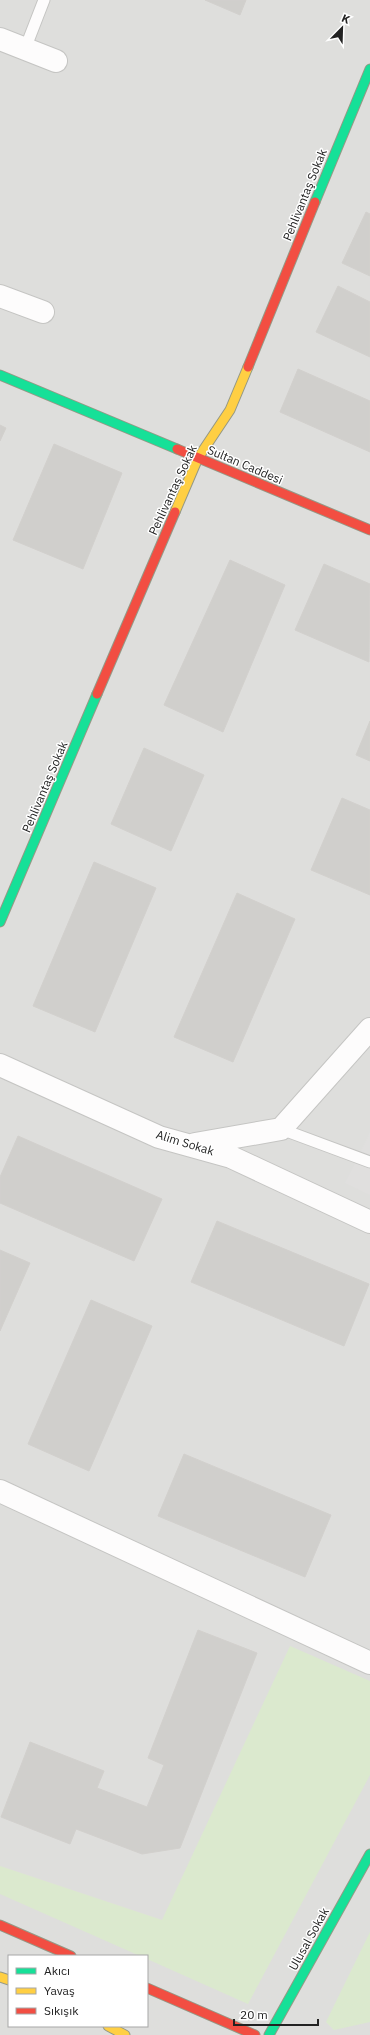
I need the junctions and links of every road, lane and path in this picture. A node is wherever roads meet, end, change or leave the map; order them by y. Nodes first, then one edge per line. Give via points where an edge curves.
1 (44, 0) edge
2 (0, 39) edge
3 (25, 49) junction
4 (56, 61) dead end
5 (370, 69) edge
6 (0, 296) edge
7 (43, 312) dead end
8 (0, 375) edge
9 (198, 458) junction
10 (370, 530) edge
11 (0, 922) edge
12 (370, 1029) edge
13 (0, 1065) edge
14 (281, 1129) junction
15 (188, 1145) junction
16 (370, 1162) edge
17 (370, 1222) edge
18 (0, 1491) edge
19 (370, 1663) edge
20 (370, 1854) edge
21 (0, 1925) edge
22 (69, 1955) edge
23 (148, 1988) edge
24 (110, 2027) edge
25 (125, 2035) edge
26 (255, 2035) edge
27 (269, 2035) edge

1 - 3 lane
2 - 3 street
3 - 4 street
5 - 9 street, Pehlivantaş Sokak via 230,410
6 - 7 street
8 - 9 street, Sultan Caddesi
9 - 10 street, Sultan Caddesi
9 - 11 street, Pehlivantaş Sokak
12 - 14 street
13 - 15 street, Alim Sokak via 159,1137
14 - 15 street
14 - 16 lane
15 - 17 street, Alim Sokak via 231,1157
18 - 19 street
20 - 27 street, Ulusal Sokak
21 - 22 street
23 - 26 street
24 - 25 street

